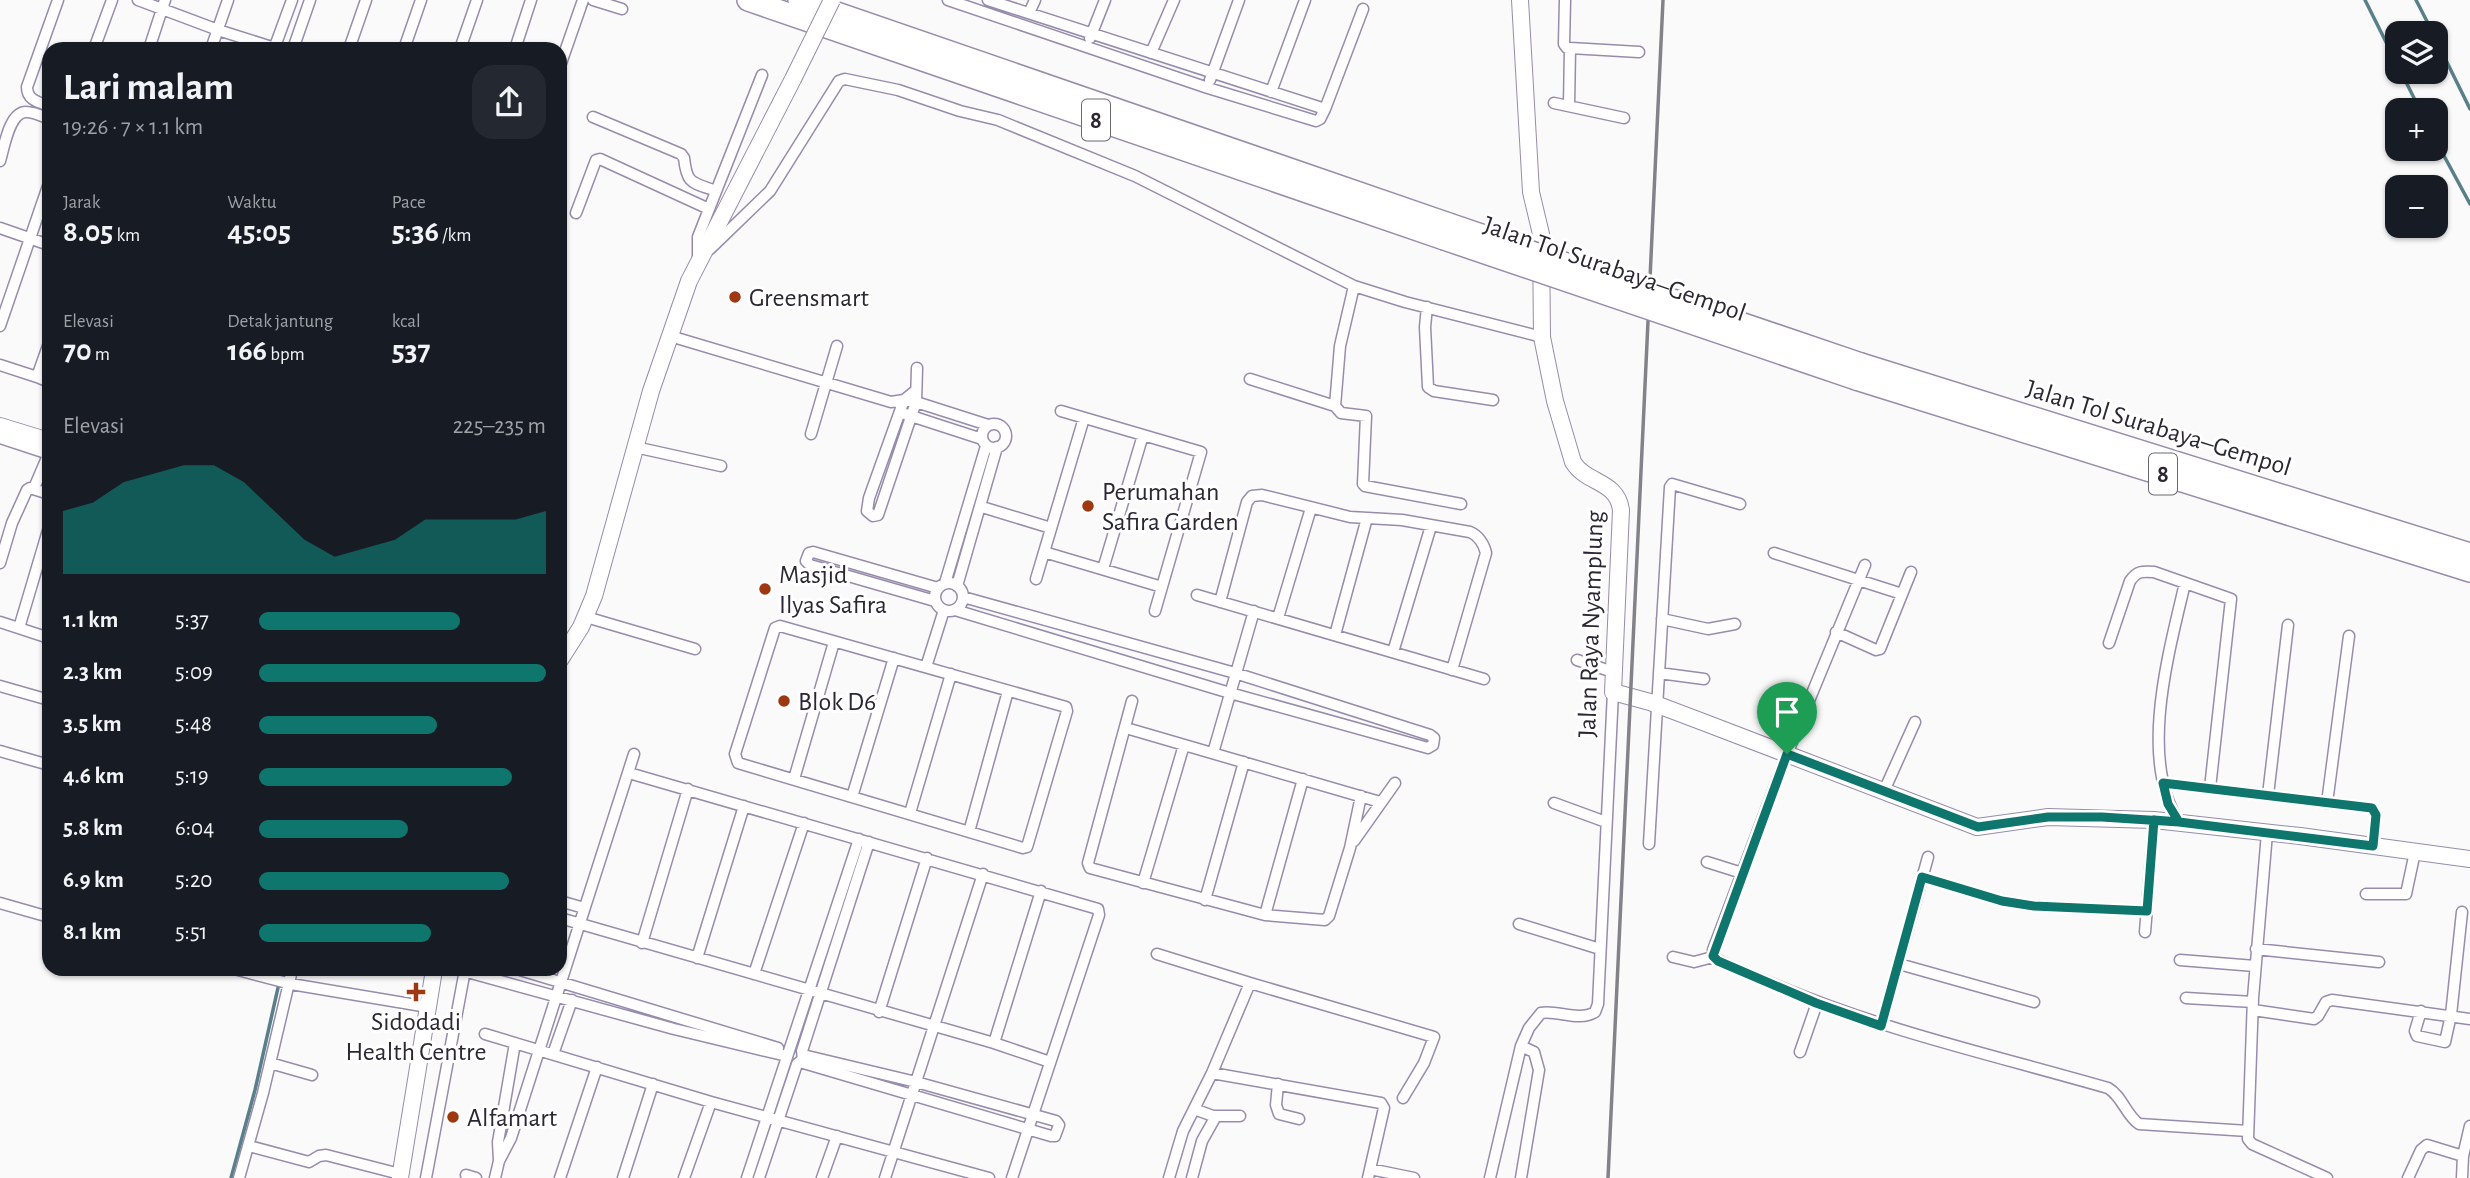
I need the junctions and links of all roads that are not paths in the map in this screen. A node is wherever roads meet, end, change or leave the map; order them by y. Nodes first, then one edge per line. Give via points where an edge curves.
1 (58, 0) edge
2 (111, 0) edge
3 (138, 0) edge
4 (228, 0) edge
5 (292, 0) edge
6 (310, 0) edge
7 (366, 0) edge
8 (421, 0) edge
9 (477, 0) edge
10 (531, 0) edge
11 (583, 0) edge
12 (593, 0) edge
13 (748, 0) edge
14 (799, 0) edge
15 (832, 0) edge
16 (988, 0) edge
17 (1035, 0) edge
18 (1105, 0) edge
19 (1174, 0) edge
20 (1239, 0) edge
21 (1304, 0) edge
22 (1520, 0) edge
23 (1565, 0) edge
24 (952, 1) edge
25 (969, 4) edge
26 (164, 5) edge
27 (622, 9) dead end
28 (1363, 9) dead end
29 (1029, 13) junction
30 (218, 30) junction
31 (1092, 34) junction
32 (43, 42) edge
33 (96, 42) edge
34 (151, 42) edge
35 (214, 42) edge
36 (254, 42) edge
37 (277, 42) edge
38 (295, 42) edge
39 (351, 42) edge
40 (406, 42) edge
41 (462, 42) edge
42 (516, 42) edge
43 (42, 45) edge
44 (567, 46) edge
45 (1087, 47) junction
46 (1570, 48) junction
47 (1639, 52) dead end
48 (1151, 53) junction
49 (1213, 73) junction
50 (762, 75) dead end
51 (1208, 88) junction
52 (1271, 92) junction
53 (1554, 103) dead end
54 (42, 104) edge
55 (1569, 106) junction
56 (1325, 109) junction
57 (42, 117) edge
58 (593, 117) dead end
59 (1624, 118) dead end
60 (0, 161) edge
61 (716, 191) junction
62 (42, 204) edge
63 (709, 209) junction
64 (576, 213) dead end
65 (0, 228) edge
66 (1447, 232) junction
67 (30, 239) junction
68 (42, 243) edge
69 (698, 261) junction
70 (1354, 286) junction
71 (1425, 307) junction
72 (0, 326) edge
73 (670, 336) junction
74 (1542, 337) junction
75 (837, 346) dead end
76 (42, 363) edge
77 (0, 365) edge
78 (918, 368) dead end
79 (1858, 371) junction
80 (37, 377) junction
81 (42, 379) edge
82 (1250, 379) dead end
83 (826, 382) junction
84 (912, 397) junction
85 (1493, 400) dead end
86 (891, 402) junction
87 (1335, 406) junction
88 (1061, 411) dead end
89 (905, 414) junction
90 (1084, 418) junction
91 (988, 425) junction
92 (0, 426) edge
93 (811, 434) dead end
94 (1143, 435) junction
95 (0, 438) edge
96 (42, 439) edge
97 (988, 444) junction
98 (635, 447) junction
99 (42, 452) edge
100 (721, 466) dead end
101 (42, 470) edge
102 (34, 488) junction
103 (42, 492) edge
104 (1461, 504) dead end
105 (1740, 504) dead end
106 (982, 507) junction
107 (1311, 508) junction
108 (1367, 518) junction
109 (0, 520) edge
110 (12, 523) junction
111 (1431, 526) junction
112 (1051, 528) junction
113 (1044, 552) junction
114 (1774, 553) dead end
115 (42, 554) edge
116 (2470, 554) edge
117 (0, 564) edge
118 (1864, 565) dead end
119 (1103, 569) junction
120 (2470, 571) edge
121 (1911, 572) dead end
122 (1036, 579) dead end
123 (1858, 581) junction
124 (2185, 583) junction
125 (942, 585) junction
126 (957, 586) junction
127 (1162, 587) junction
128 (1902, 594) junction
129 (1197, 595) dead end
130 (963, 597) junction
131 (935, 601) junction
132 (1220, 601) junction
133 (950, 610) junction
134 (1155, 611) dead end
135 (1254, 611) junction
136 (586, 617) junction
137 (1278, 618) junction
138 (1662, 619) junction
139 (0, 622) edge
140 (1735, 624) dead end
141 (2288, 625) dead end
142 (19, 628) junction
143 (1836, 632) junction
144 (1335, 635) junction
145 (42, 636) edge
146 (2349, 636) dead end
147 (835, 642) junction
148 (2109, 643) dead end
149 (567, 646) edge
150 (695, 649) dead end
151 (1393, 652) junction
152 (894, 658) junction
153 (1577, 660) dead end
154 (926, 667) junction
155 (1452, 670) junction
156 (1613, 672) junction
157 (1235, 673) junction
158 (1658, 673) junction
159 (951, 674) junction
160 (1484, 679) dead end
161 (1704, 679) dead end
162 (0, 686) edge
163 (1009, 691) junction
164 (1613, 692) junction
165 (1230, 693) junction
166 (42, 698) edge
167 (1132, 701) dead end
168 (1657, 704) junction
169 (1914, 722) dead end
170 (1126, 728) junction
171 (1184, 745) junction
172 (0, 751) edge
173 (1213, 753) junction
174 (634, 754) dead end
175 (1787, 754) junction
176 (1244, 762) junction
177 (42, 763) edge
178 (629, 773) junction
179 (794, 779) junction
180 (1303, 779) junction
181 (1395, 783) dead end
182 (2163, 783) junction
183 (2210, 788) junction
184 (688, 789) junction
185 (1884, 791) junction
186 (2267, 795) junction
187 (1361, 796) junction
188 (852, 797) junction
189 (1380, 802) junction
190 (1554, 803) dead end
191 (2327, 803) junction
192 (744, 806) junction
193 (910, 813) junction
194 (2154, 820) junction
195 (1606, 822) junction
196 (2179, 822) junction
197 (804, 823) junction
198 (969, 832) junction
199 (2267, 833) junction
200 (864, 840) junction
201 (1649, 845) dead end
202 (2373, 846) junction
203 (1350, 848) junction
204 (2415, 852) junction
205 (1928, 857) dead end
206 (927, 858) junction
207 (2470, 859) edge
208 (1707, 862) dead end
209 (1742, 873) junction
210 (984, 874) junction
211 (1922, 877) junction
212 (1143, 883) junction
213 (1041, 891) junction
214 (2366, 894) dead end
215 (1205, 901) junction
216 (0, 903) edge
217 (567, 903) edge
218 (584, 908) junction
219 (2147, 911) junction
220 (2462, 912) dead end
221 (42, 915) edge
222 (1265, 915) junction
223 (567, 921) edge
224 (1519, 924) dead end
225 (579, 925) junction
226 (2145, 932) dead end
227 (642, 943) junction
228 (1600, 949) junction
229 (2256, 949) junction
230 (1157, 954) dead end
231 (1673, 957) dead end
232 (1713, 957) junction
233 (697, 958) junction
234 (2180, 960) dead end
235 (2379, 962) dead end
236 (567, 964) edge
237 (1899, 964) junction
238 (2255, 966) junction
239 (754, 974) junction
240 (262, 976) edge
241 (288, 976) edge
242 (433, 976) edge
243 (462, 976) edge
244 (485, 976) edge
245 (539, 976) edge
246 (563, 976) edge
247 (285, 982) junction
248 (561, 983) junction
249 (1250, 983) junction
250 (808, 990) junction
251 (820, 994) junction
252 (557, 996) junction
253 (2186, 998) dead end
254 (572, 1000) junction
255 (2034, 1002) dead end
256 (1816, 1003) junction
257 (2253, 1006) junction
258 (428, 1007) junction
259 (2421, 1011) junction
260 (879, 1012) junction
261 (2451, 1015) junction
262 (677, 1016) junction
263 (2470, 1019) edge
264 (933, 1026) junction
265 (1881, 1026) junction
266 (674, 1029) junction
267 (485, 1034) dead end
268 (515, 1043) junction
269 (994, 1043) junction
270 (1521, 1046) junction
271 (539, 1050) junction
272 (1800, 1052) dead end
273 (553, 1054) junction
274 (794, 1056) junction
275 (1050, 1062) junction
276 (270, 1063) junction
277 (597, 1067) junction
278 (1212, 1073) junction
279 (312, 1075) dead end
280 (916, 1082) junction
281 (653, 1084) junction
282 (911, 1095) junction
283 (1277, 1095) junction
284 (1403, 1098) dead end
285 (711, 1102) junction
286 (1207, 1113) junction
287 (1033, 1116) junction
288 (1240, 1116) dead end
289 (767, 1117) junction
290 (1299, 1119) dead end
291 (779, 1121) junction
292 (2470, 1126) edge
293 (1029, 1129) junction
294 (2248, 1131) junction
295 (836, 1136) junction
296 (249, 1146) junction
297 (1190, 1151) junction
298 (894, 1152) junction
299 (2463, 1156) junction
300 (499, 1161) junction
301 (755, 1173) edge
302 (952, 1173) edge
303 (1369, 1173) edge
304 (400, 1176) edge
305 (239, 1178) edge
306 (426, 1178) edge
307 (495, 1178) edge
308 (560, 1178) edge
309 (623, 1178) edge
310 (684, 1178) edge
311 (822, 1178) edge
312 (885, 1178) edge
313 (989, 1178) edge
314 (1012, 1178) edge
315 (1170, 1178) edge
316 (1192, 1178) edge
317 (1414, 1178) edge
318 (1490, 1178) edge
319 (1521, 1178) edge
320 (2327, 1178) edge
321 (2407, 1178) edge
322 (2462, 1178) edge

1 - 32 street
2 - 33 street
3 - 26 street
4 - 30 street
5 - 37 street
6 - 38 street
7 - 39 street
8 - 40 street
9 - 41 street
10 - 42 street
11 - 44 street
12 - 27 street
13 - 66 highway, Jalan Tol Surabaya–Gempol / 8
14 - 66 highway, Jalan Tol Surabaya–Gempol / 8
15 - 69 street, bridge
16 - 29 street
17 - 29 street
18 - 31 street
19 - 48 street
20 - 49 street
21 - 52 street
22 - 74 street, Jalan Raya Nyamplung via 1531,192 1541,234
23 - 46 street via 1564,44
24 - 25 street
25 - 45 street
26 - 30 street
26 - 34 street
28 - 56 street
29 - 31 street
30 - 35 street
30 - 36 street
31 - 45 street
31 - 48 street
43 - 54 street via 27,87 32,100
45 - 51 street
46 - 47 street
46 - 55 street
48 - 49 street
49 - 51 street
49 - 52 street
50 - 61 street
51 - 56 street via 1314,121
52 - 56 street
53 - 55 street
55 - 59 street
57 - 60 street via 29,112 14,119
58 - 61 street via 681,155 688,178
61 - 63 street
62 - 67 street
63 - 64 street via 600,159 592,168
63 - 69 street via 698,237
65 - 67 street
66 - 79 highway, Jalan Tol Surabaya–Gempol / 8, bridge
67 - 68 street
67 - 72 street
69 - 70 street via 770,191 839,81 845,79 898,90 1010,125 1135,176
69 - 73 street
70 - 71 street
70 - 87 street via 1340,346
71 - 74 street
71 - 85 street via 1428,387
73 - 83 street
73 - 98 street
74 - 156 street, Jalan Raya Nyamplung via 1573,462 1615,493 1621,505
75 - 83 street
76 - 80 street
77 - 80 street
78 - 84 street
79 - 116 highway, Jalan Tol Surabaya–Gempol / 8
79 - 120 highway, Jalan Tol Surabaya–Gempol / 8
80 - 81 street
82 - 87 street
83 - 86 street
83 - 93 street
84 - 86 street
84 - 89 street
84 - 91 street
86 - 89 street
87 - 104 street via 1340,413 1367,418 1364,486
88 - 90 street
89 - 89 street via 880,509 873,516 867,511 869,498 889,436
89 - 97 street
90 - 94 street
90 - 112 street
91 - 97 street via 981,434
91 - 97 street via 999,425 1006,433 1002,445
92 - 96 street
94 - 119 street
94 - 127 street via 1201,452
95 - 99 street
97 - 106 street
97 - 125 street
98 - 100 street
98 - 136 street
101 - 102 street
102 - 103 street
102 - 110 street via 27,490
105 - 138 street via 1671,485
106 - 112 street
106 - 126 street
107 - 108 street
107 - 132 street via 1262,495 1250,498
107 - 137 street
108 - 111 street
108 - 144 street
109 - 110 street
110 - 117 street
111 - 151 street
111 - 155 street via 1473,533 1485,549
112 - 113 street
113 - 119 street
113 - 122 street
114 - 123 street
115 - 142 street
118 - 123 street
119 - 127 street
121 - 128 street
123 - 128 street
123 - 143 street
124 - 148 street via 2154,572 2135,573
124 - 182 street via 2163,692
124 - 183 street via 2231,599
125 - 126 street
125 - 131 street
125 - 131 street via 813,552 807,557 810,565
126 - 130 street
127 - 134 street
128 - 143 street via 1880,649
129 - 132 street
130 - 133 street via 961,604
130 - 157 street
131 - 133 street
132 - 135 street
133 - 154 street
133 - 165 street
135 - 137 street
135 - 157 street
136 - 149 street
136 - 150 street
137 - 144 street
138 - 140 street via 1708,629
138 - 158 street
139 - 142 street
141 - 186 street
142 - 145 street
143 - 175 street
144 - 151 street
146 - 191 street
147 - 152 street
147 - 179 street
147 - 179 street via 776,627 735,754 741,764
151 - 155 street
152 - 154 street
152 - 188 street
153 - 156 street
154 - 159 street
155 - 160 street
156 - 164 street, Jalan Raya Nyamplung
157 - 165 street
157 - 165 street via 1430,735 1434,741 1428,748
158 - 161 street
158 - 168 street
159 - 163 street
159 - 193 street
162 - 166 street
163 - 198 street
163 - 198 street via 1066,707 1060,737 1027,847
164 - 168 street
164 - 195 street, Jalan Raya Nyamplung
165 - 173 street
167 - 170 street
168 - 175 street
168 - 201 street
169 - 185 street
170 - 171 street
170 - 212 street via 1088,865
171 - 173 street
171 - 212 street
172 - 177 street
173 - 176 street
174 - 178 street
175 - 185 street
175 - 209 street
176 - 180 street
176 - 215 street
178 - 184 street
178 - 218 street
179 - 188 street
180 - 187 street
180 - 222 street
181 - 189 street
182 - 183 street
182 - 196 street
183 - 186 street
184 - 192 street
184 - 227 street
185 - 194 street via 1978,827 2048,817
186 - 191 street
187 - 189 street
187 - 203 street
188 - 193 street
189 - 203 street
190 - 195 street
191 - 202 street via 2372,808 2376,815
192 - 197 street
192 - 233 street
193 - 198 street
194 - 196 street
194 - 219 street
195 - 228 street, Jalan Raya Nyamplung
196 - 199 street
197 - 200 street
197 - 239 street
199 - 202 street
199 - 229 street
200 - 206 street
200 - 250 street
200 - 251 street
202 - 204 street
203 - 222 street via 1327,919
204 - 207 street
204 - 214 street via 2406,894
205 - 211 street
206 - 210 street
206 - 260 street
208 - 209 street
209 - 232 street
210 - 213 street
210 - 264 street
211 - 219 street via 2034,906
211 - 237 street
212 - 215 street
213 - 269 street
213 - 275 street via 1097,908 1100,913
215 - 222 street
216 - 221 street
217 - 218 street
218 - 225 street
219 - 226 street
220 - 261 street
223 - 225 street
224 - 228 street
225 - 227 street
225 - 236 street
227 - 233 street
228 - 270 street, Jalan Raya Nyamplung via 1595,1012 1586,1017 1556,1012 1537,1018
229 - 235 street
229 - 238 street
230 - 249 street
231 - 232 street via 1694,962
232 - 256 street
233 - 239 street
234 - 238 street
237 - 255 street
237 - 265 street
238 - 257 street
239 - 250 street
240 - 247 street
241 - 247 street
242 - 258 street
243 - 306 street
244 - 252 street
245 - 248 street
246 - 248 street
247 - 258 street
247 - 276 street
248 - 252 street
248 - 262 street
249 - 278 street
249 - 284 street via 1434,1039
250 - 251 street
250 - 274 street
251 - 260 street
251 - 274 street
252 - 254 street
252 - 271 street
253 - 257 street
254 - 266 street
254 - 273 street
256 - 265 street
256 - 272 street
257 - 259 street via 2314,1019 2332,1000
257 - 294 street
258 - 304 street
259 - 261 street
259 - 261 street via 2416,1035 2442,1042
260 - 264 street
261 - 263 street
262 - 266 street
262 - 274 street
264 - 269 street
264 - 280 street
265 - 294 street via 2108,1088 2139,1124
266 - 274 street
267 - 268 street
268 - 271 street
268 - 300 street via 498,1142
269 - 275 street
270 - 318 street
270 - 319 street via 1534,1052 1539,1070
271 - 273 street
271 - 300 street
273 - 277 street
274 - 280 street
274 - 282 street
274 - 289 street
274 - 291 street
275 - 287 street
276 - 279 street
276 - 296 street
277 - 281 street
277 - 308 street
278 - 283 street
278 - 286 street
280 - 282 street
280 - 287 street
281 - 285 street
281 - 309 street
282 - 293 street
282 - 298 street
283 - 290 street via 1279,1114
283 - 303 street via 1377,1102 1383,1112
285 - 289 street
285 - 310 street
286 - 288 street
286 - 297 street
286 - 297 street via 1206,1132
287 - 293 street
287 - 293 street via 1057,1122 1058,1132 1052,1136
289 - 291 street
289 - 301 street
291 - 295 street
291 - 301 street
292 - 299 street
293 - 314 street
294 - 320 street via 2252,1144
295 - 298 street
295 - 311 street
296 - 304 street via 309,1162 326,1155
296 - 305 street
297 - 315 street
297 - 316 street
298 - 302 street
298 - 312 street
299 - 321 street via 2427,1145
299 - 322 street
300 - 307 street
302 - 313 street
303 - 317 street

